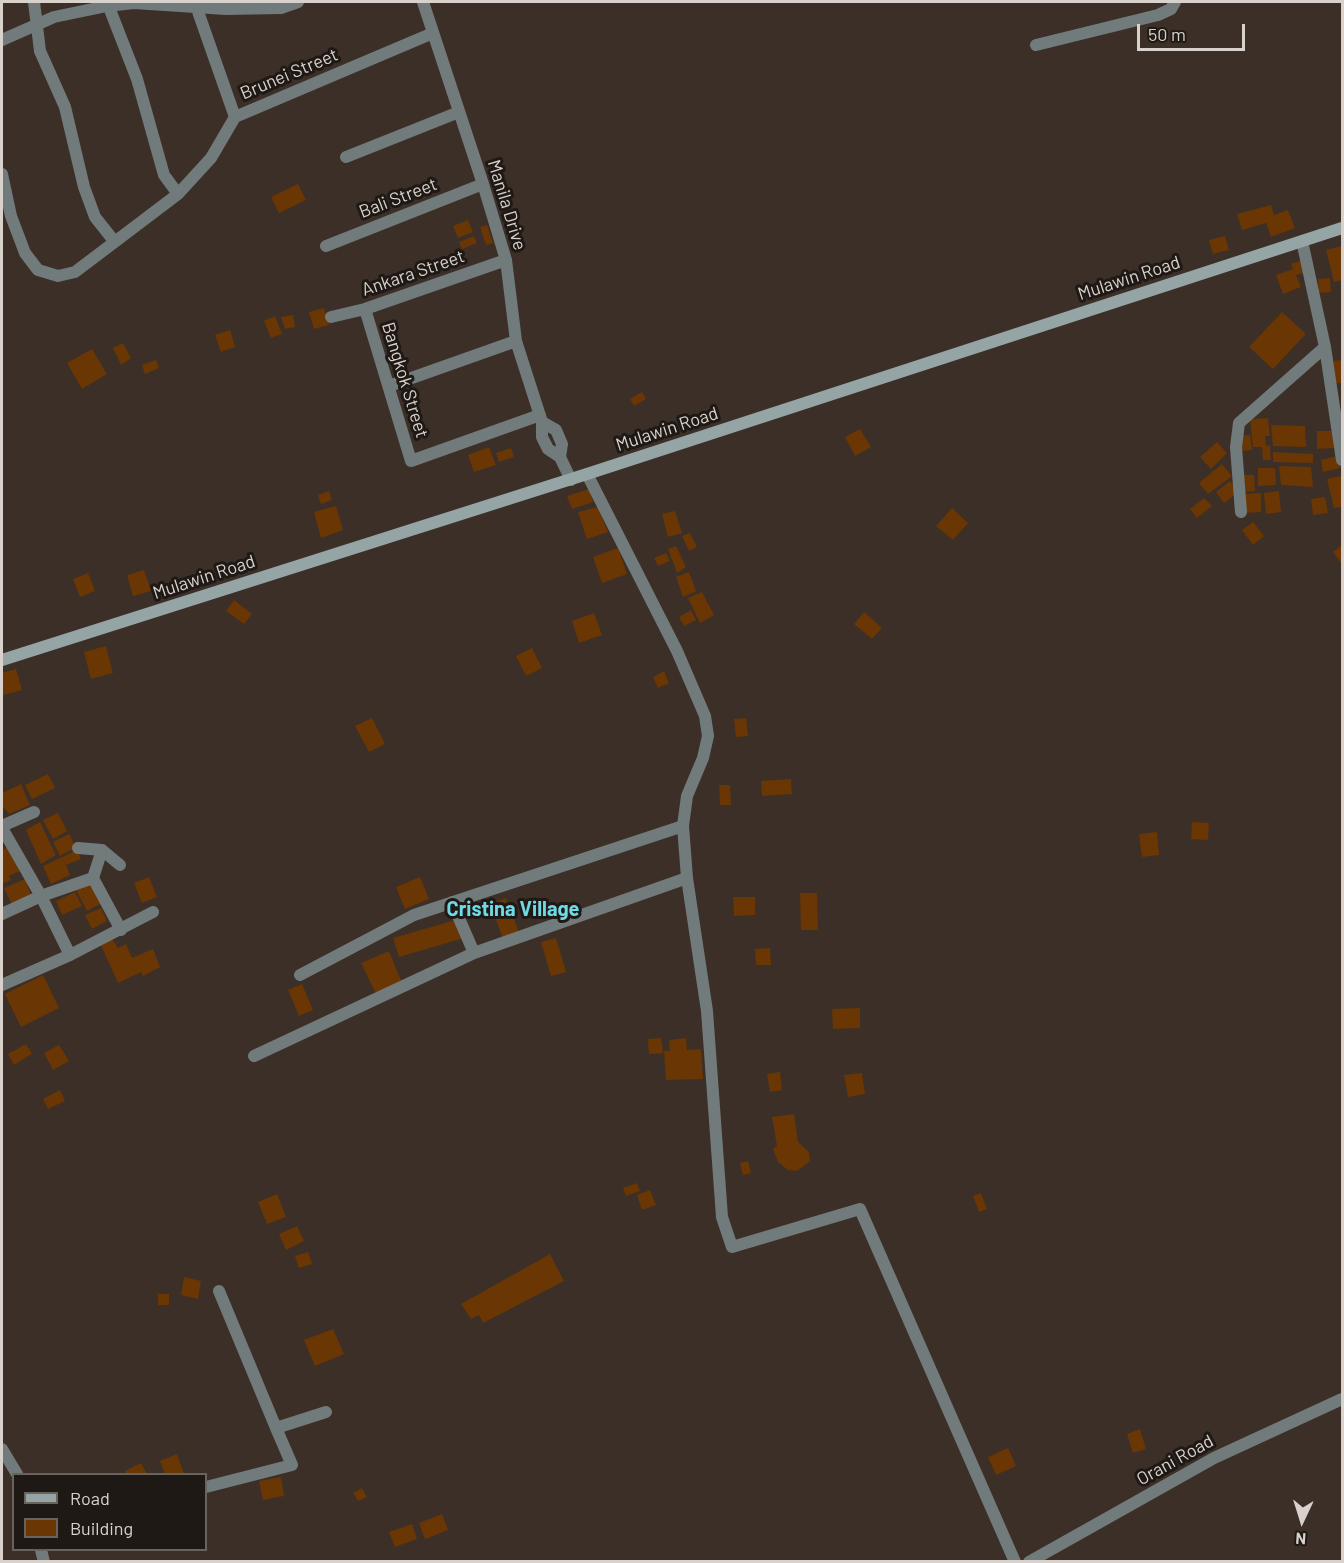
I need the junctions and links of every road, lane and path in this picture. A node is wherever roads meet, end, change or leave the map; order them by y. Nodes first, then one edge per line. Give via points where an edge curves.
1 (34, 2) edge
2 (298, 2) edge
3 (423, 2) edge
4 (1175, 2) edge
5 (107, 4) edge
6 (195, 5) edge
7 (36, 25) junction
8 (433, 33) junction
9 (2, 40) edge
10 (1036, 45) dead end
11 (459, 112) junction
12 (235, 117) junction
13 (346, 157) dead end
14 (2, 174) edge
15 (483, 184) junction
16 (178, 194) junction
17 (1342, 228) edge
18 (114, 241) junction
19 (1302, 241) junction
20 (326, 246) dead end
21 (506, 260) junction
22 (365, 309) junction
23 (331, 317) dead end
24 (516, 342) junction
25 (1325, 347) junction
26 (389, 386) junction
27 (541, 418) junction
28 (1342, 460) edge
29 (587, 474) junction
30 (571, 480) junction
31 (1241, 512) dead end
32 (2, 660) edge
33 (34, 812) dead end
34 (683, 826) junction
35 (2, 827) edge
36 (78, 848) dead end
37 (102, 850) junction
38 (120, 865) dead end
39 (93, 878) junction
40 (687, 878) junction
41 (41, 896) junction
42 (452, 903) junction
43 (153, 912) dead end
44 (2, 914) edge
45 (121, 930) junction
46 (474, 953) junction
47 (70, 955) junction
48 (300, 975) dead end
49 (2, 985) edge
50 (254, 1056) dead end
51 (219, 1291) dead end
52 (1342, 1399) edge
53 (326, 1412) dead end
54 (276, 1428) junction
55 (2, 1449) edge
56 (15, 1473) edge
57 (207, 1487) edge
58 (1015, 1562) edge
59 (1029, 1562) edge

1 - 7 street
2 - 6 street via 281,8
3 - 8 street, Manila Drive
4 - 10 street via 1172,9 1158,15
5 - 6 street
5 - 7 street
5 - 16 street via 137,79 164,175
6 - 12 street
7 - 9 street
7 - 18 street via 47,71 65,107 91,207
8 - 11 street, Manila Drive
8 - 12 street, Brunei Street
11 - 13 street
11 - 15 street, Manila Drive
12 - 16 street, Brunei Street via 211,158
14 - 18 street, Brunei Street via 11,216 25,253 38,270 58,276 75,272
15 - 20 street, Bali Street
15 - 21 street, Manila Drive
16 - 18 street, Brunei Street
17 - 19 main road, Mulawin Road
19 - 25 street
19 - 29 main road, Mulawin Road
21 - 22 street, Ankara Street
21 - 24 street, Manila Drive
22 - 23 street, Ankara Street
22 - 26 street, Bangkok Street
24 - 26 street
24 - 27 street, Manila Drive
25 - 28 street
25 - 31 street via 1239,423 1236,447
26 - 27 street, Bangkok Street via 411,461
27 - 30 street, Manila Drive via 548,449 560,457
29 - 30 main road, Mulawin Road
29 - 34 street via 677,651 705,716 708,736 687,796
30 - 32 main road, Mulawin Road
33 - 35 street
34 - 40 street
34 - 42 street
35 - 41 street
36 - 37 street
37 - 38 street
37 - 39 street
39 - 41 street
39 - 45 street
40 - 46 street
40 - 58 street via 707,1011 722,1217 732,1247 860,1209
41 - 44 street
41 - 47 street
42 - 46 street
42 - 48 street via 414,915
43 - 45 street
45 - 47 street
46 - 50 street
47 - 49 street
51 - 54 street
52 - 59 street, Orani Road via 1214,1458
53 - 54 street
54 - 57 street via 292,1465
55 - 56 street

